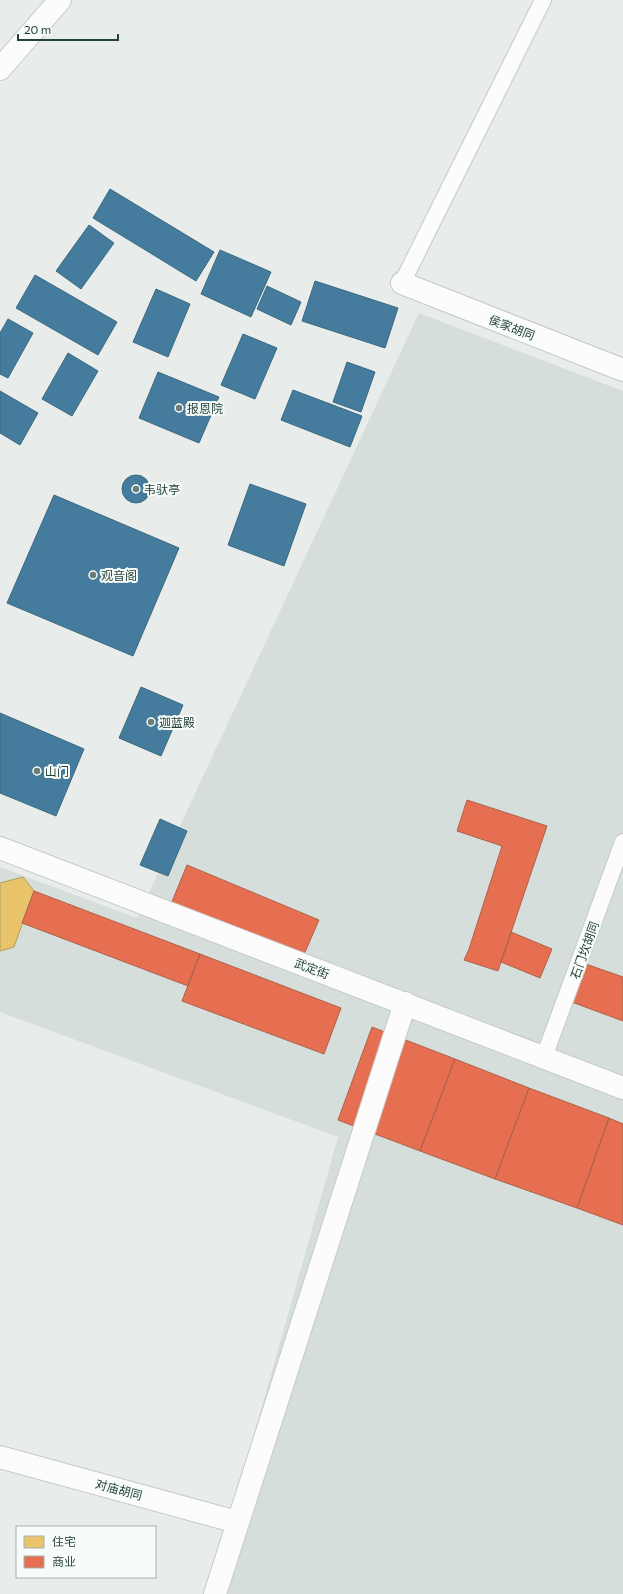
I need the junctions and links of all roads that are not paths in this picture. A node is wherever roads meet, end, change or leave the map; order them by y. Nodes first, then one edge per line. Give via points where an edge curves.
1 (60, 0) edge
2 (543, 0) edge
3 (0, 69) edge
4 (402, 284) joint
5 (623, 370) edge
6 (623, 842) edge
7 (0, 848) edge
8 (405, 1003) junction
9 (544, 1057) junction
10 (623, 1088) edge
11 (0, 1457) edge
12 (237, 1522) junction
13 (215, 1594) edge

1 - 3 street
2 - 4 lane
4 - 5 street, 侯家胡同
6 - 9 lane, 石门坎胡同
7 - 8 street, 武定街
8 - 9 street, 武定街
8 - 12 street
9 - 10 street, 武定街
11 - 12 street, 对庙胡同
12 - 13 street

